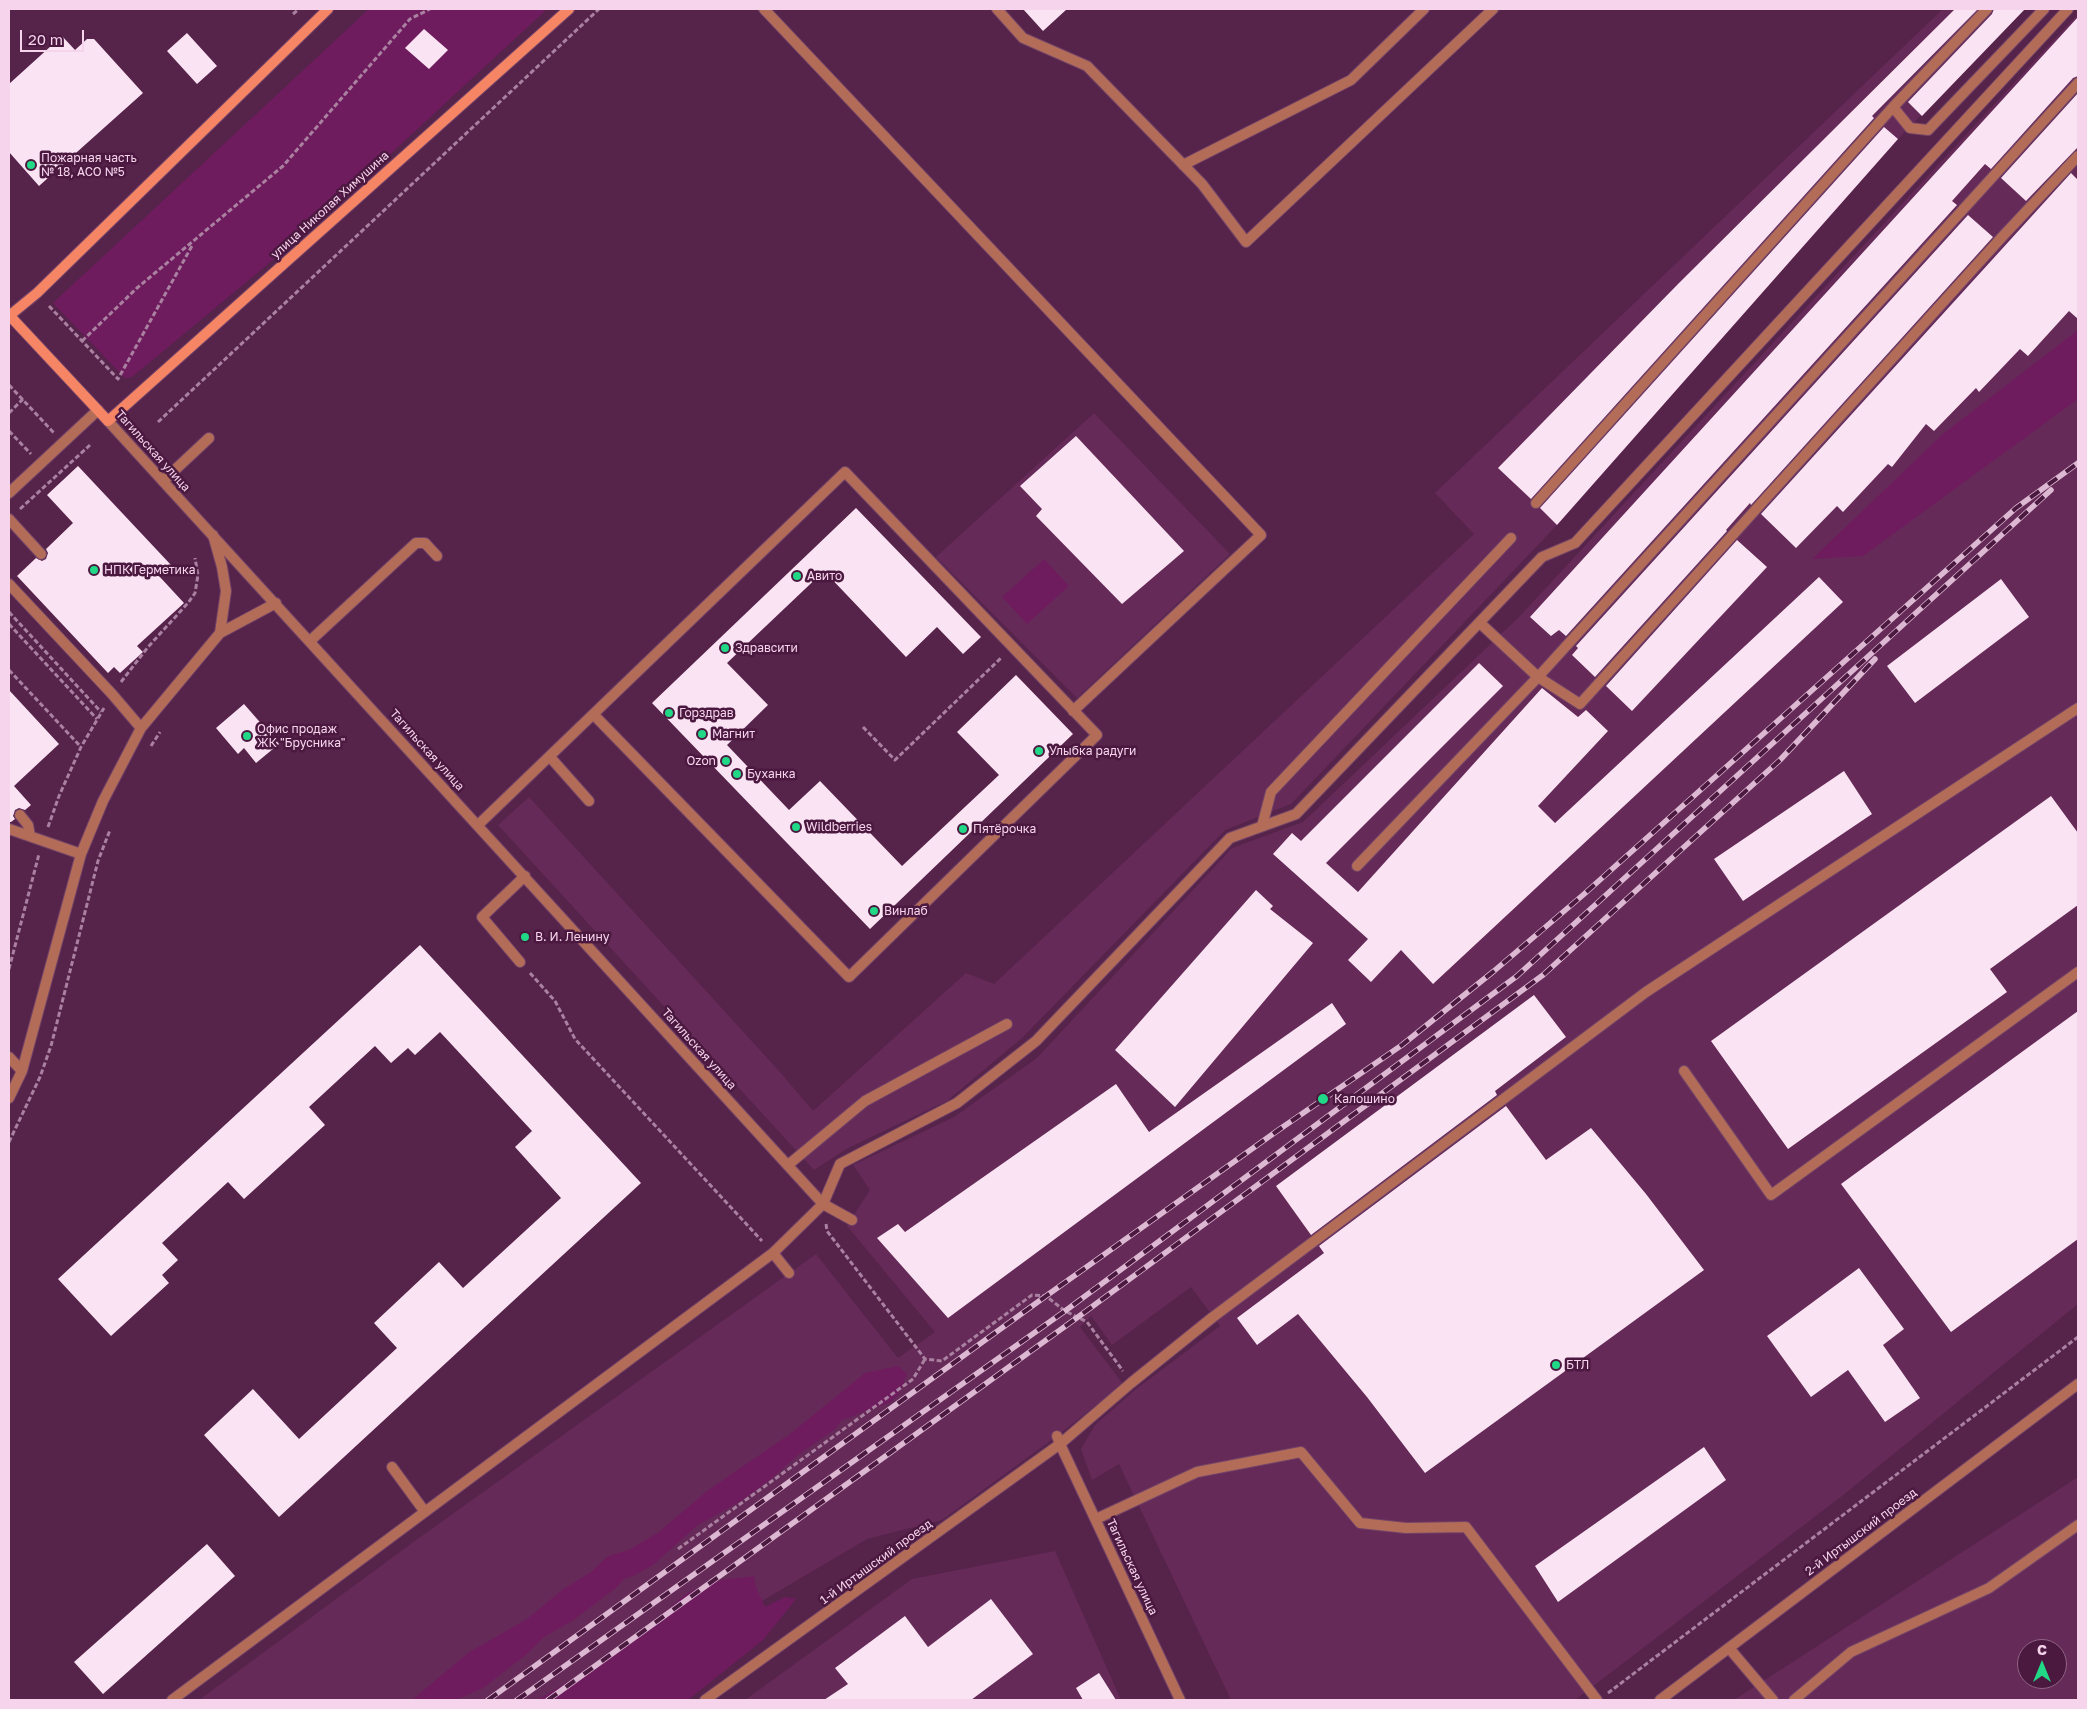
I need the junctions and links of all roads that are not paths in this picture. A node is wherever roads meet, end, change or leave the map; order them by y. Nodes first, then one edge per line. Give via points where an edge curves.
1 (328, 9) edge
2 (569, 9) edge
3 (764, 9) edge
4 (997, 9) edge
5 (1424, 9) edge
6 (1493, 9) edge
7 (1987, 9) edge
8 (2044, 9) edge
9 (2068, 9) edge
10 (2078, 83) edge
11 (1893, 107) junction
12 (2078, 156) edge
13 (1183, 165) junction
14 (9, 316) edge
15 (98, 410) junction
16 (108, 420) junction
17 (208, 438) dead end
18 (162, 481) junction
19 (9, 492) edge
20 (1536, 503) dead end
21 (9, 519) edge
22 (212, 535) junction
23 (1511, 538) dead end
24 (41, 554) dead end
25 (437, 556) dead end
26 (9, 584) edge
27 (276, 603) junction
28 (1480, 623) junction
29 (220, 633) junction
30 (310, 641) junction
31 (1538, 677) junction
32 (2078, 708) edge
33 (1073, 711) junction
34 (594, 715) junction
35 (141, 728) junction
36 (550, 756) junction
37 (589, 801) dead end
38 (20, 815) dead end
39 (478, 825) junction
40 (1262, 826) junction
41 (9, 829) edge
42 (30, 836) junction
43 (81, 854) junction
44 (1357, 866) dead end
45 (525, 876) junction
46 (520, 962) road end
47 (2078, 972) edge
48 (1007, 1024) dead end
49 (9, 1057) edge
50 (22, 1071) junction
51 (1684, 1071) dead end
52 (9, 1098) edge
53 (788, 1165) junction
54 (823, 1204) junction
55 (852, 1220) dead end
56 (773, 1253) junction
57 (789, 1273) dead end
58 (2078, 1384) edge
59 (1059, 1440) junction
60 (392, 1467) dead end
61 (425, 1512) junction
62 (1096, 1520) junction
63 (2078, 1524) edge
64 (1729, 1648) junction
65 (172, 1700) edge
66 (705, 1700) edge
67 (1180, 1700) edge
68 (1597, 1700) edge
69 (1660, 1700) edge
70 (1773, 1700) edge
71 (1794, 1700) edge

1 - 14 main road via 37,293
2 - 16 main road, улица Николая Химушина
3 - 33 street via 1261,535 1217,571
4 - 13 street via 1023,38 1088,66
5 - 13 street via 1351,80
6 - 13 street via 1246,242 1202,184
7 - 11 street
8 - 11 street via 1928,130 1910,128
9 - 28 street via 1575,544 1542,557
10 - 31 street
11 - 20 street
12 - 31 street via 1580,704
14 - 15 main road, Тагильская улица
15 - 16 main road, Тагильская улица
15 - 19 street
16 - 18 street, Тагильская улица
17 - 18 street
18 - 22 street, Тагильская улица
21 - 24 street
22 - 27 street, Тагильская улица
22 - 29 street via 226,591
23 - 40 street via 1271,792
25 - 30 street via 425,543 416,543
26 - 35 street
27 - 29 street
27 - 30 street, Тагильская улица
28 - 31 street
28 - 40 street via 1296,814
29 - 35 street
30 - 39 street, Тагильская улица
31 - 44 street
32 - 59 street, 1-й Иртышский проезд via 1646,992 1213,1317
33 - 34 street via 844,472
33 - 34 street via 1097,735 850,977
34 - 36 street
35 - 43 street via 103,801
36 - 37 street
36 - 39 street
38 - 42 street via 28,825
39 - 45 street, Тагильская улица
40 - 54 street via 1230,838 1036,1042 957,1103 840,1164
41 - 42 street
42 - 43 street
43 - 50 street
45 - 46 street via 482,917
45 - 53 street, Тагильская улица
47 - 51 street via 1771,1195
48 - 53 street via 865,1101
49 - 50 street
50 - 52 street
53 - 54 street, Тагильская улица
54 - 55 street, Тагильская улица
54 - 56 street
56 - 57 street
56 - 61 street
58 - 64 street, 2-й Иртышский проезд
59 - 62 street, Тагильская улица
59 - 66 street, 1-й Иртышский проезд
60 - 61 street
61 - 65 street
62 - 67 street, Тагильская улица
62 - 68 street via 1197,1472 1301,1452 1360,1523 1406,1528 1466,1527
63 - 71 street via 1989,1588 1851,1652
64 - 69 street, 2-й Иртышский проезд
64 - 70 street

